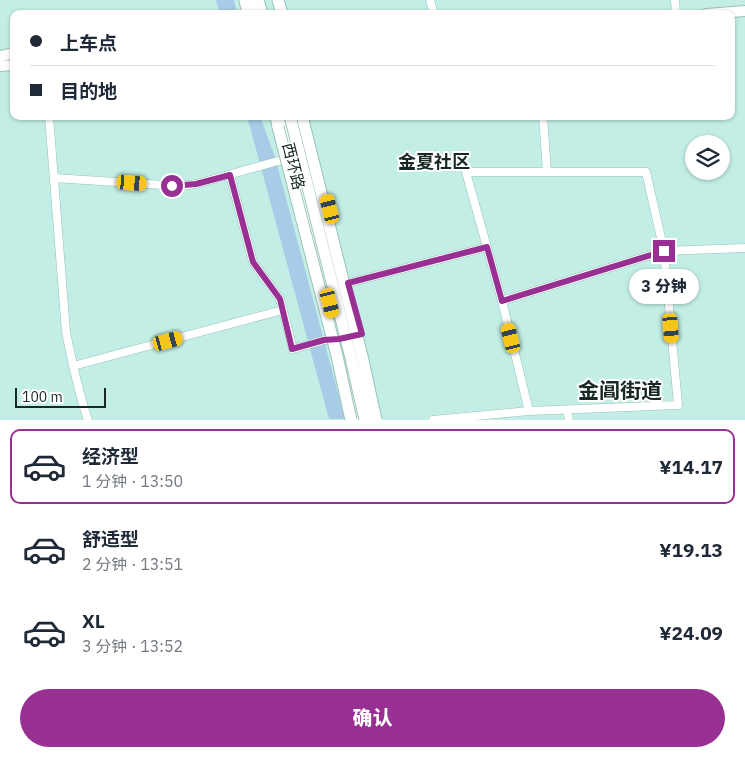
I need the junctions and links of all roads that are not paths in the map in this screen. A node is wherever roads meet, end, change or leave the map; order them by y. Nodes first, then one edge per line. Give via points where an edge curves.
1 (49, 120) edge
2 (279, 120) edge
3 (291, 120) edge
4 (303, 120) edge
5 (307, 120) edge
6 (543, 120) edge
7 (315, 154) junction
8 (293, 160) junction
9 (547, 172) junction
10 (230, 175) junction
11 (54, 178) junction
12 (487, 247) junction
13 (745, 248) edge
14 (664, 251) junction
15 (348, 283) junction
16 (502, 301) junction
17 (282, 310) junction
18 (362, 334) junction
19 (339, 339) junction
20 (73, 366) junction
21 (567, 410) junction
22 (529, 411) junction
23 (88, 420) edge
24 (351, 420) edge
25 (357, 420) edge
26 (365, 420) edge
27 (376, 420) edge
28 (381, 420) edge
29 (433, 420) edge
30 (569, 420) edge

1 - 11 street
2 - 8 main road, 西环路
2 - 24 highway, bridge
3 - 26 highway, bridge
4 - 27 highway, bridge
5 - 7 main road, 西环路
6 - 9 street
7 - 8 street
7 - 15 main road, 西环路
8 - 10 street via 278,161
8 - 19 main road, 西环路
9 - 12 street via 466,172
9 - 14 street via 646,172
10 - 11 street via 179,186
10 - 17 street via 253,262 280,299
11 - 20 street via 66,332
12 - 15 street
12 - 16 street
13 - 14 street
14 - 16 street
14 - 21 street via 678,405
15 - 18 main road, 西环路
16 - 22 street
17 - 19 street via 292,349
17 - 20 street
18 - 19 street
18 - 28 main road, 西环路
19 - 25 main road, 西环路
20 - 23 street
21 - 22 street
21 - 30 street
22 - 29 street

